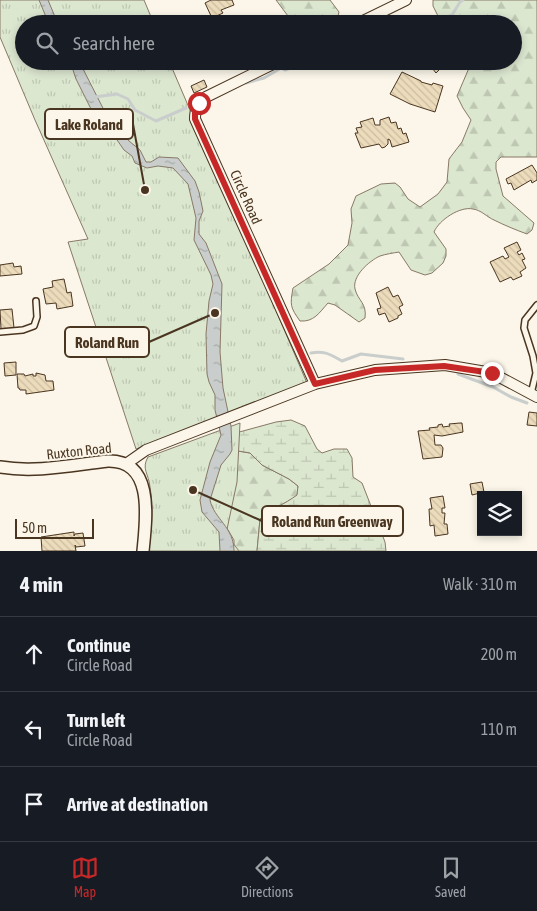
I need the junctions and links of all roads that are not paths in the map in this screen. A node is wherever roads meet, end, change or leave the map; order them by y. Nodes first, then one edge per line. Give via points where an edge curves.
1 (406, 0) edge
2 (375, 15) edge
3 (261, 70) edge
4 (36, 301) dead end
5 (537, 306) edge
6 (0, 332) edge
7 (315, 384) junction
8 (534, 395) edge
9 (126, 464) junction
10 (0, 467) edge
11 (143, 551) edge

1 - 2 street
3 - 7 street, Circle Road via 206,97 195,109 195,119
4 - 6 lane via 38,318 34,326
5 - 8 lane via 525,320 524,328 536,374
7 - 8 street via 375,370 444,366 492,373
7 - 9 street via 146,450
9 - 10 street, Ruxton Road via 108,461 24,470
9 - 11 street, Ruxton Road via 136,473 145,494

